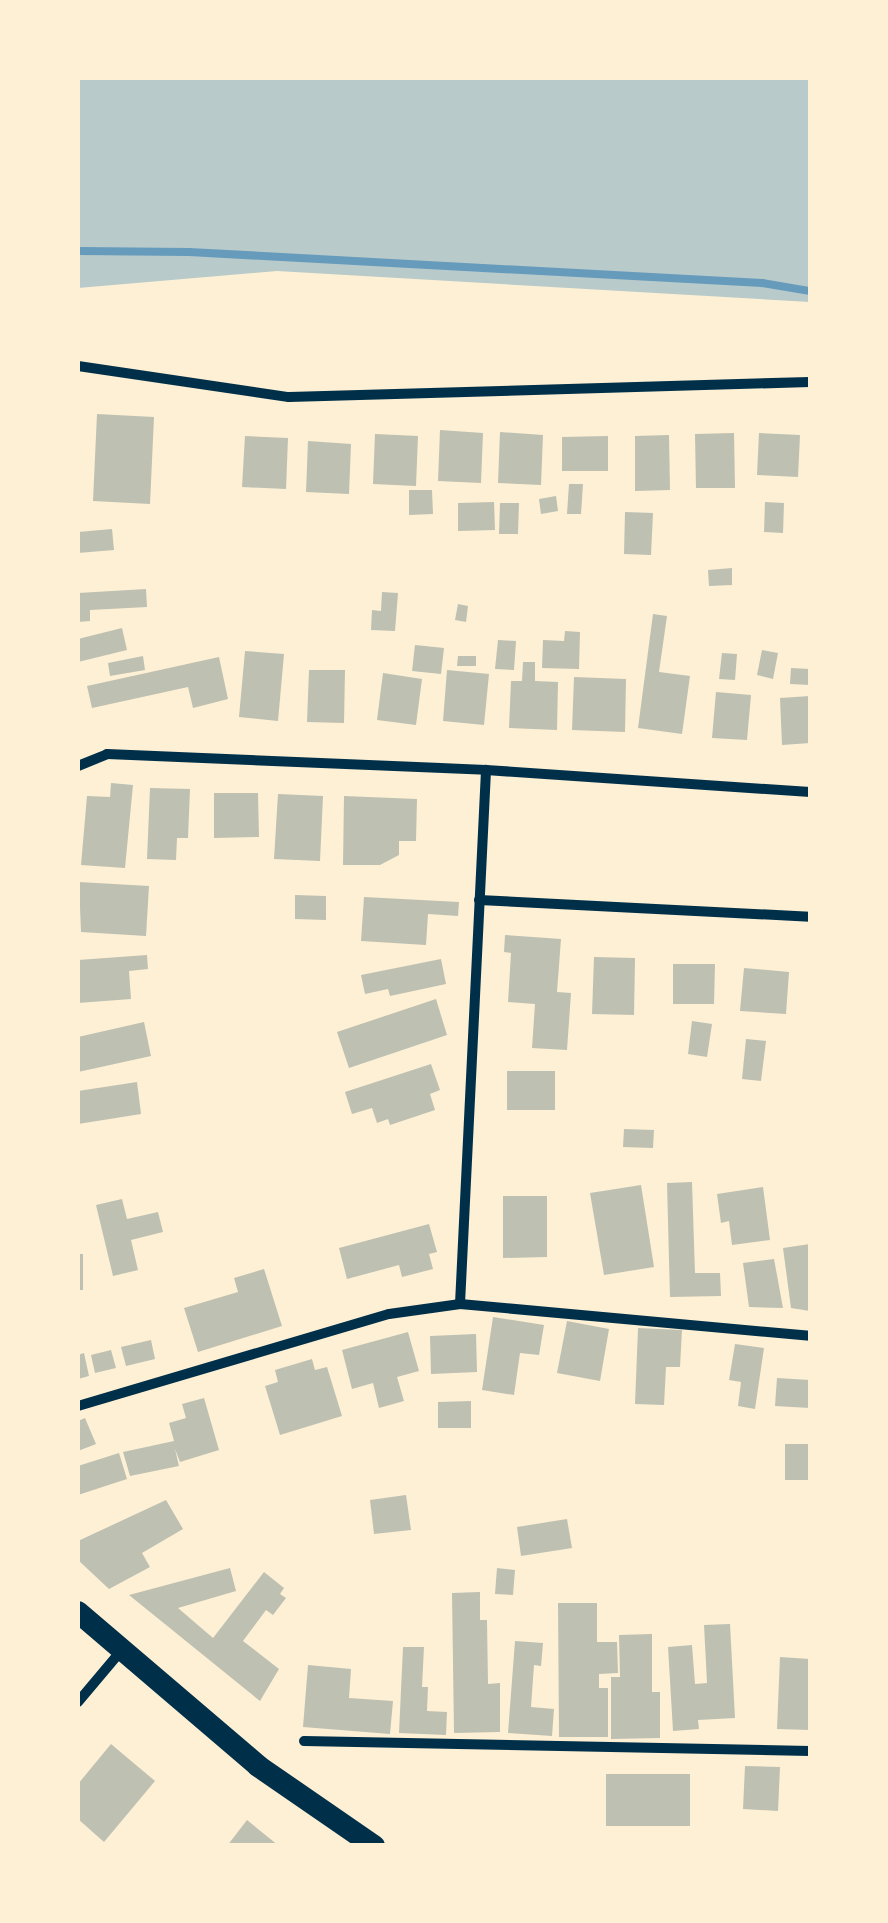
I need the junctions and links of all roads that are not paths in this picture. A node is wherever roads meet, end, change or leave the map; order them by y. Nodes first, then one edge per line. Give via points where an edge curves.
1 (78, 366) edge
2 (810, 382) edge
3 (78, 766) edge
4 (486, 770) junction
5 (810, 792) edge
6 (479, 900) junction
7 (810, 917) edge
8 (460, 1304) junction
9 (810, 1336) edge
10 (78, 1406) edge
11 (78, 1612) edge
12 (121, 1651) junction
13 (78, 1702) edge
14 (304, 1741) dead end
15 (810, 1751) edge
16 (374, 1846) edge

1 - 2 street via 289,397
3 - 4 street via 107,754
4 - 5 street
4 - 6 street
6 - 7 street
6 - 8 street
8 - 9 street
8 - 10 street via 389,1314
11 - 12 main road
12 - 13 street
12 - 16 main road via 258,1766
14 - 15 street

